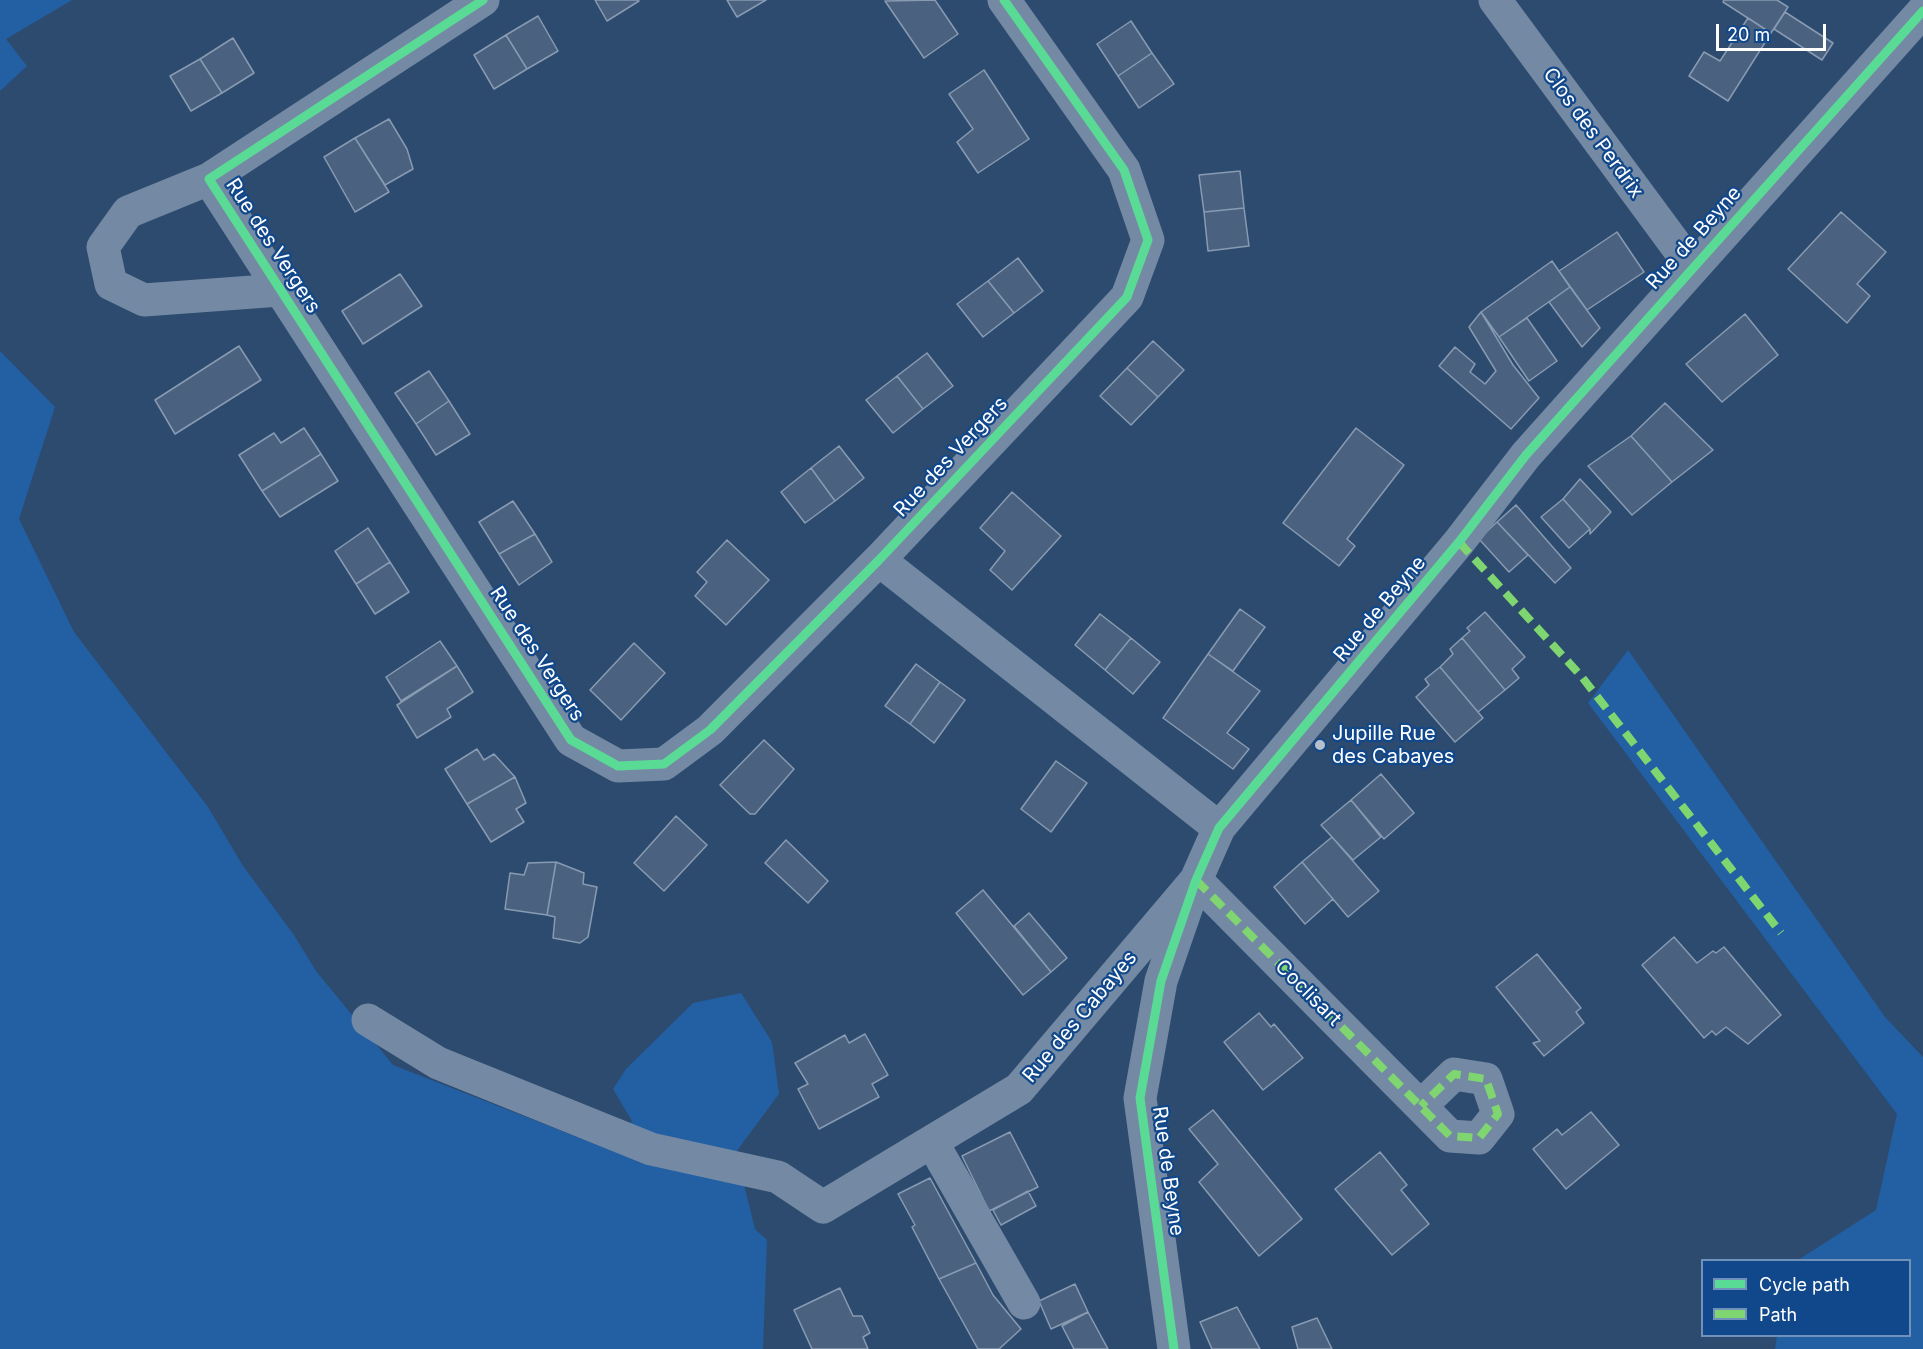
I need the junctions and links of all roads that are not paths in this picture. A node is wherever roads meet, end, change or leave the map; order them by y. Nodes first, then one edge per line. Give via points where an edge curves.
1 (483, 0) edge
2 (1004, 0) edge
3 (1495, 0) edge
4 (1923, 12) edge
5 (209, 179) junction
6 (1692, 267) junction
7 (280, 290) junction
8 (879, 560) junction
9 (1220, 828) junction
10 (1196, 880) junction
11 (368, 1020) dead end
12 (1421, 1106) dead end
13 (932, 1142) junction
14 (1024, 1303) dead end
15 (1174, 1349) edge

1 - 5 street, Rue des Vergers
2 - 8 street, Rue des Vergers via 1124,170 1148,240 1126,297
3 - 6 street, Clos des Perdrix
4 - 6 street, Rue de Beyne
5 - 7 street, Rue des Vergers
5 - 7 street, Rue des Vergers via 128,212 103,247 111,285 144,300
6 - 9 street, Rue de Beyne via 1526,455 1459,542
7 - 8 street, Rue des Vergers via 571,740 618,766 664,764 710,730
8 - 9 street
9 - 10 street, Rue de Beyne
10 - 12 street, Coclisart
10 - 13 street, Rue des Cabayes via 1019,1089
10 - 15 street, Rue de Beyne via 1161,981 1140,1098
11 - 13 street, Rue des Cabayes via 438,1064 651,1149 778,1177 823,1207
13 - 14 street

